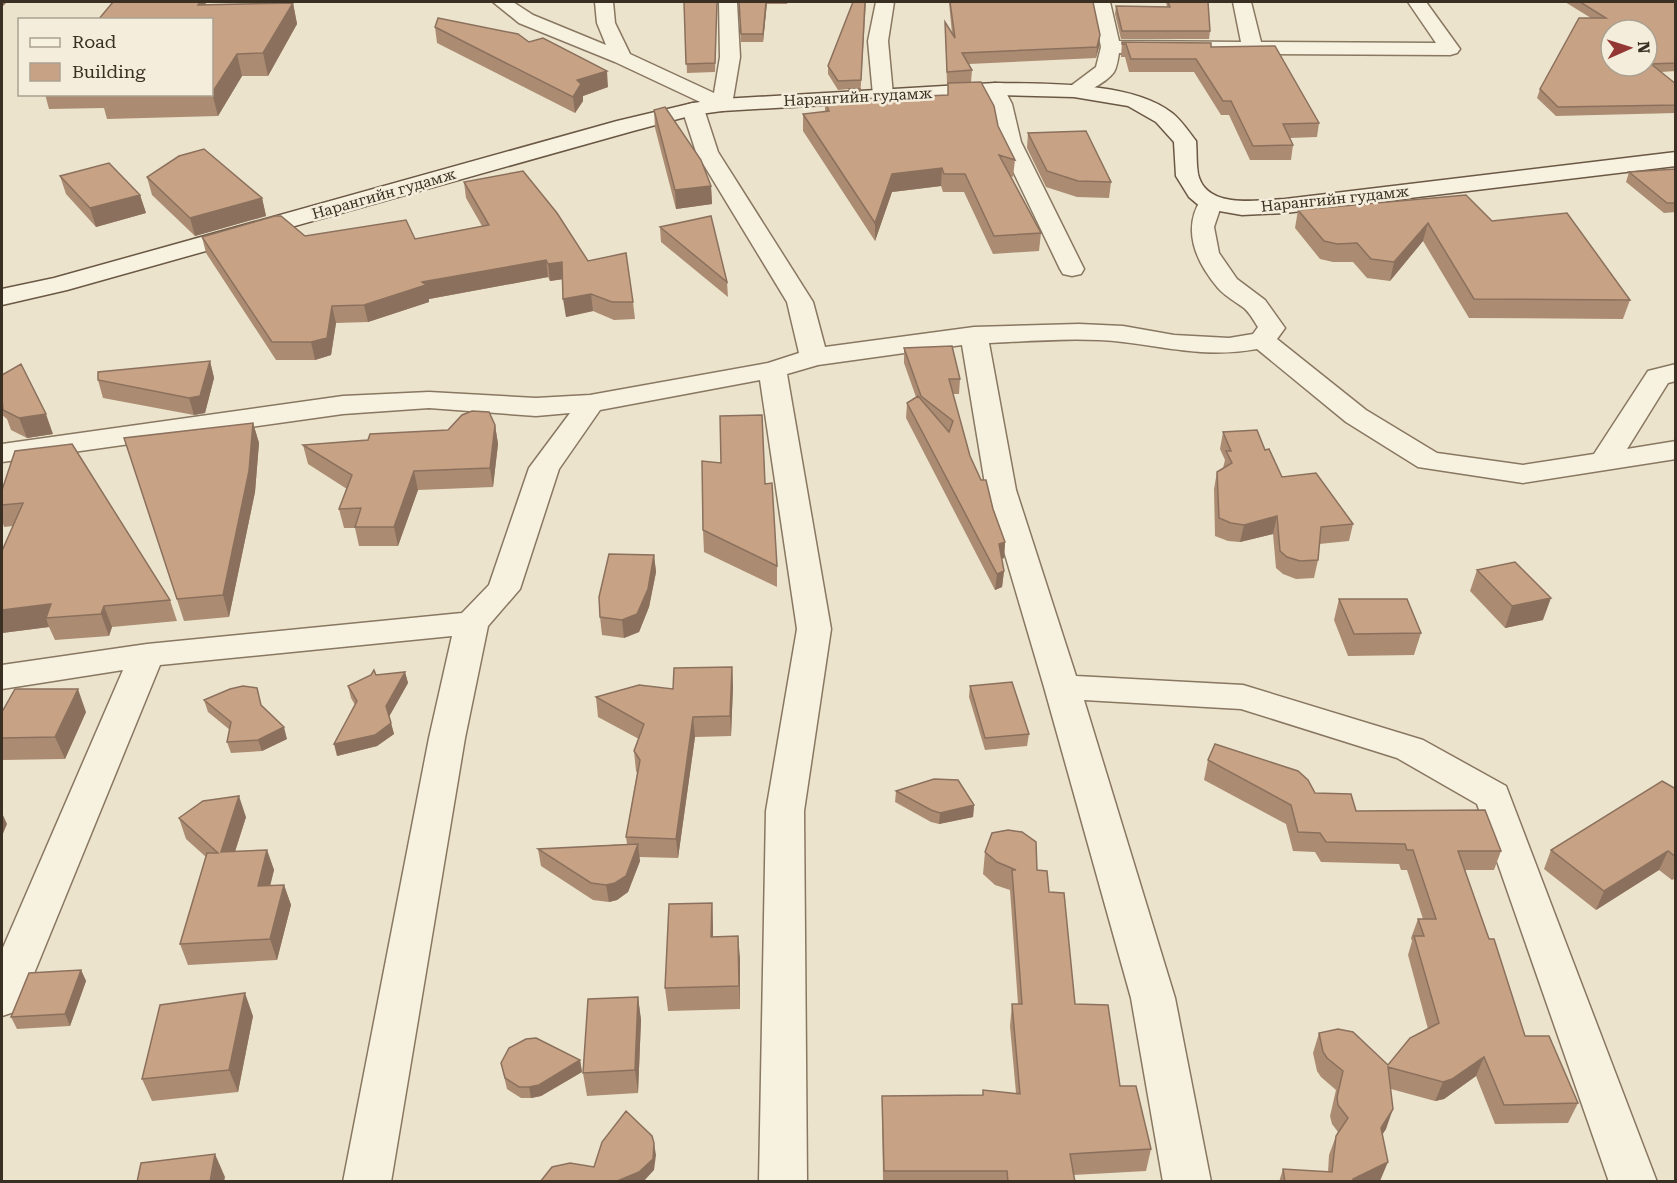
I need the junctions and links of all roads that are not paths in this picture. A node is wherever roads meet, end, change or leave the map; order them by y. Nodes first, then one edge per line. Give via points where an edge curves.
1 (502, 2) edge
2 (604, 2) edge
3 (728, 2) edge
4 (885, 2) edge
5 (1101, 2) edge
6 (1242, 2) edge
7 (1417, 2) edge
8 (1252, 46) junction
9 (1111, 47) junction
10 (622, 58) junction
11 (995, 89) junction
12 (1074, 91) junction
13 (883, 95) junction
14 (722, 105) junction
15 (693, 109) junction
16 (1676, 159) edge
17 (1210, 203) junction
18 (1072, 269) dead end
19 (2, 297) edge
20 (974, 335) junction
21 (1262, 340) junction
22 (814, 357) junction
23 (772, 370) junction
24 (1676, 372) edge
25 (590, 403) junction
26 (1676, 450) edge
27 (2, 453) edge
28 (1606, 459) junction
29 (472, 623) junction
30 (147, 655) junction
31 (2, 677) edge
32 (1062, 687) junction
33 (2, 998) edge
34 (367, 1182) edge
35 (783, 1182) edge
36 (1187, 1182) edge
37 (1633, 1182) edge

1 - 10 street via 526,19
2 - 10 street via 606,23
3 - 14 street via 730,57
4 - 13 street via 878,41
5 - 9 street
6 - 8 street
7 - 8 street via 1450,49
8 - 9 street
9 - 12 street via 1105,70
10 - 14 street
11 - 12 street, Нарангийн гудамж
11 - 13 street, Нарангийн гудамж
11 - 18 street via 1010,142
12 - 17 street, Нарангийн гудамж via 1134,101 1164,117 1185,141 1186,176
13 - 14 street, Нарангийн гудамж
14 - 15 street, Нарангийн гудамж
15 - 19 street, Нарангийн гудамж via 58,285
15 - 22 street via 707,153 801,302
16 - 17 street, Нарангийн гудамж via 1286,206 1242,208
17 - 21 street via 1202,227 1207,253 1228,284 1256,304 1272,328
20 - 21 street via 1079,332 1229,346
20 - 22 street
20 - 32 street via 1001,490
21 - 28 street via 1356,416 1429,461 1523,474
22 - 23 street
23 - 25 street
23 - 35 street via 814,629 785,812
24 - 28 street via 1658,377
25 - 27 street via 536,407 429,400 343,405
25 - 29 street via 544,468 504,589
26 - 28 street
29 - 30 street
29 - 34 street via 447,738
30 - 31 street
30 - 33 street
32 - 36 street via 1153,998
32 - 37 street via 1243,697 1410,749 1493,796

